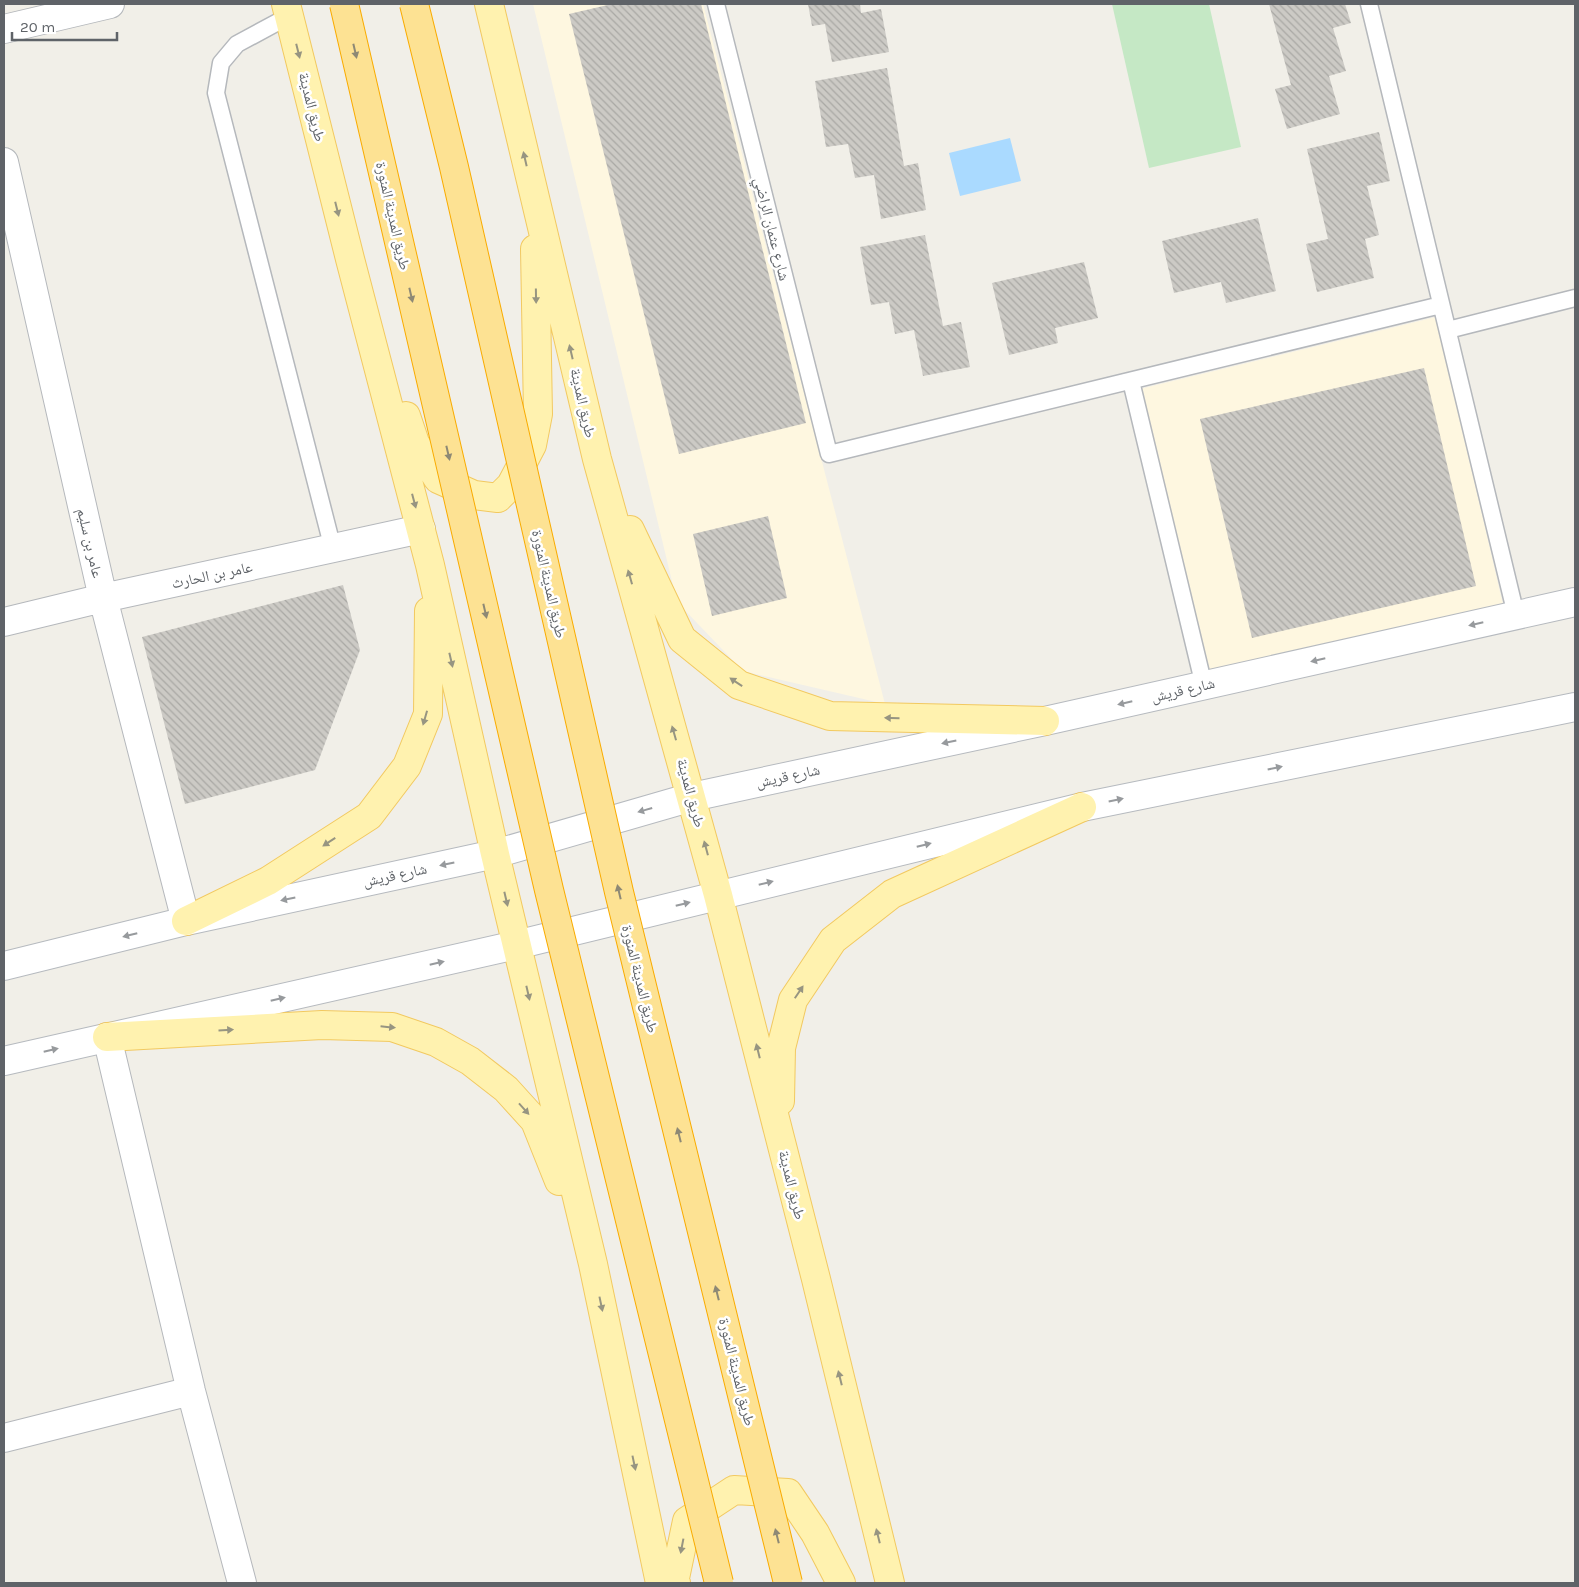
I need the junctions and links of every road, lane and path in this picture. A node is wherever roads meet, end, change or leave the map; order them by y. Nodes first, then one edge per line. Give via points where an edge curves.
1 (110, 4) edge
2 (344, 4) edge
3 (414, 4) edge
4 (489, 4) edge
5 (716, 4) edge
6 (1369, 4) edge
7 (288, 10) edge
8 (4, 29) edge
9 (4, 162) edge
10 (534, 195) junction
11 (350, 259) junction
12 (1575, 298) edge
13 (1441, 305) junction
14 (1448, 330) junction
15 (1131, 381) junction
16 (597, 459) junction
17 (421, 529) junction
18 (333, 548) junction
19 (430, 565) junction
20 (103, 598) junction
21 (1575, 602) edge
22 (1516, 615) junction
23 (4, 622) edge
24 (1204, 686) junction
25 (1575, 706) edge
26 (1045, 722) junction
27 (692, 797) junction
28 (1082, 807) junction
29 (495, 854) junction
30 (718, 895) junction
31 (186, 921) junction
32 (516, 945) junction
33 (4, 966) edge
34 (107, 1037) junction
35 (4, 1061) edge
36 (592, 1264) junction
37 (816, 1279) junction
38 (191, 1391) junction
39 (4, 1438) edge
40 (242, 1583) edge
41 (660, 1583) edge
42 (676, 1583) edge
43 (719, 1583) edge
44 (788, 1583) edge
45 (841, 1583) edge
46 (890, 1583) edge

1 - 8 main road
2 -> 43 highway, طريق المدينة المنورة, bridge via 549,890
44 -> 3 highway, طريق المدينة المنورة, bridge via 621,902
10 -> 4 main road, طريق المدينة
5 - 15 lane, شارع عثمان الراضي via 829,454
6 - 13 lane
7 -> 11 main road, طريق المدينة
7 - 18 lane via 237,44 221,63 216,93
9 - 20 main road, عامر بن سليم
10 -> 11 main road via 538,414 532,444 511,486 498,498 474,494 438,479 415,443
16 -> 10 main road, طريق المدينة
11 -> 17 main road, طريق المدينة
12 - 14 lane
13 - 14 lane
13 - 15 lane
14 - 22 lane
15 - 24 lane
26 -> 16 main road via 830,716 739,685 682,639
27 -> 16 main road, طريق المدينة
17 - 18 main road, عامر بن الحارث
17 - 19 main road, طريق المدينة
18 - 20 main road, عامر بن الحارث
19 -> 29 main road, طريق المدينة
19 -> 31 main road via 428,714 407,766 369,816 268,881
20 - 23 main road, عامر بن الحارث
20 - 31 main road, عامر بن سليم
21 - 22 main road, شارع قريش
22 -> 24 main road, شارع قريش
24 -> 26 main road, شارع قريش
28 -> 25 main road
26 -> 27 main road, شارع قريش
27 -> 29 main road, شارع قريش
30 -> 27 main road, طريق المدينة
30 -> 28 main road
37 -> 28 main road via 780,1101 781,1048 794,1000 834,940 892,894
29 -> 31 main road, شارع قريش
29 -> 32 main road, طريق المدينة
32 -> 30 main road
37 -> 30 main road, طريق المدينة
31 -> 33 main road, شارع قريش
34 -> 32 main road
32 -> 36 main road, طريق المدينة
35 -> 34 main road
34 -> 36 main road via 322,1025 392,1026 436,1042 470,1061 506,1089 535,1121
34 - 38 main road
36 -> 41 main road, طريق المدينة
46 -> 37 main road, طريق المدينة
38 - 39 main road
38 - 40 main road
45 -> 42 main road via 815,1533 788,1493 734,1490 687,1520

